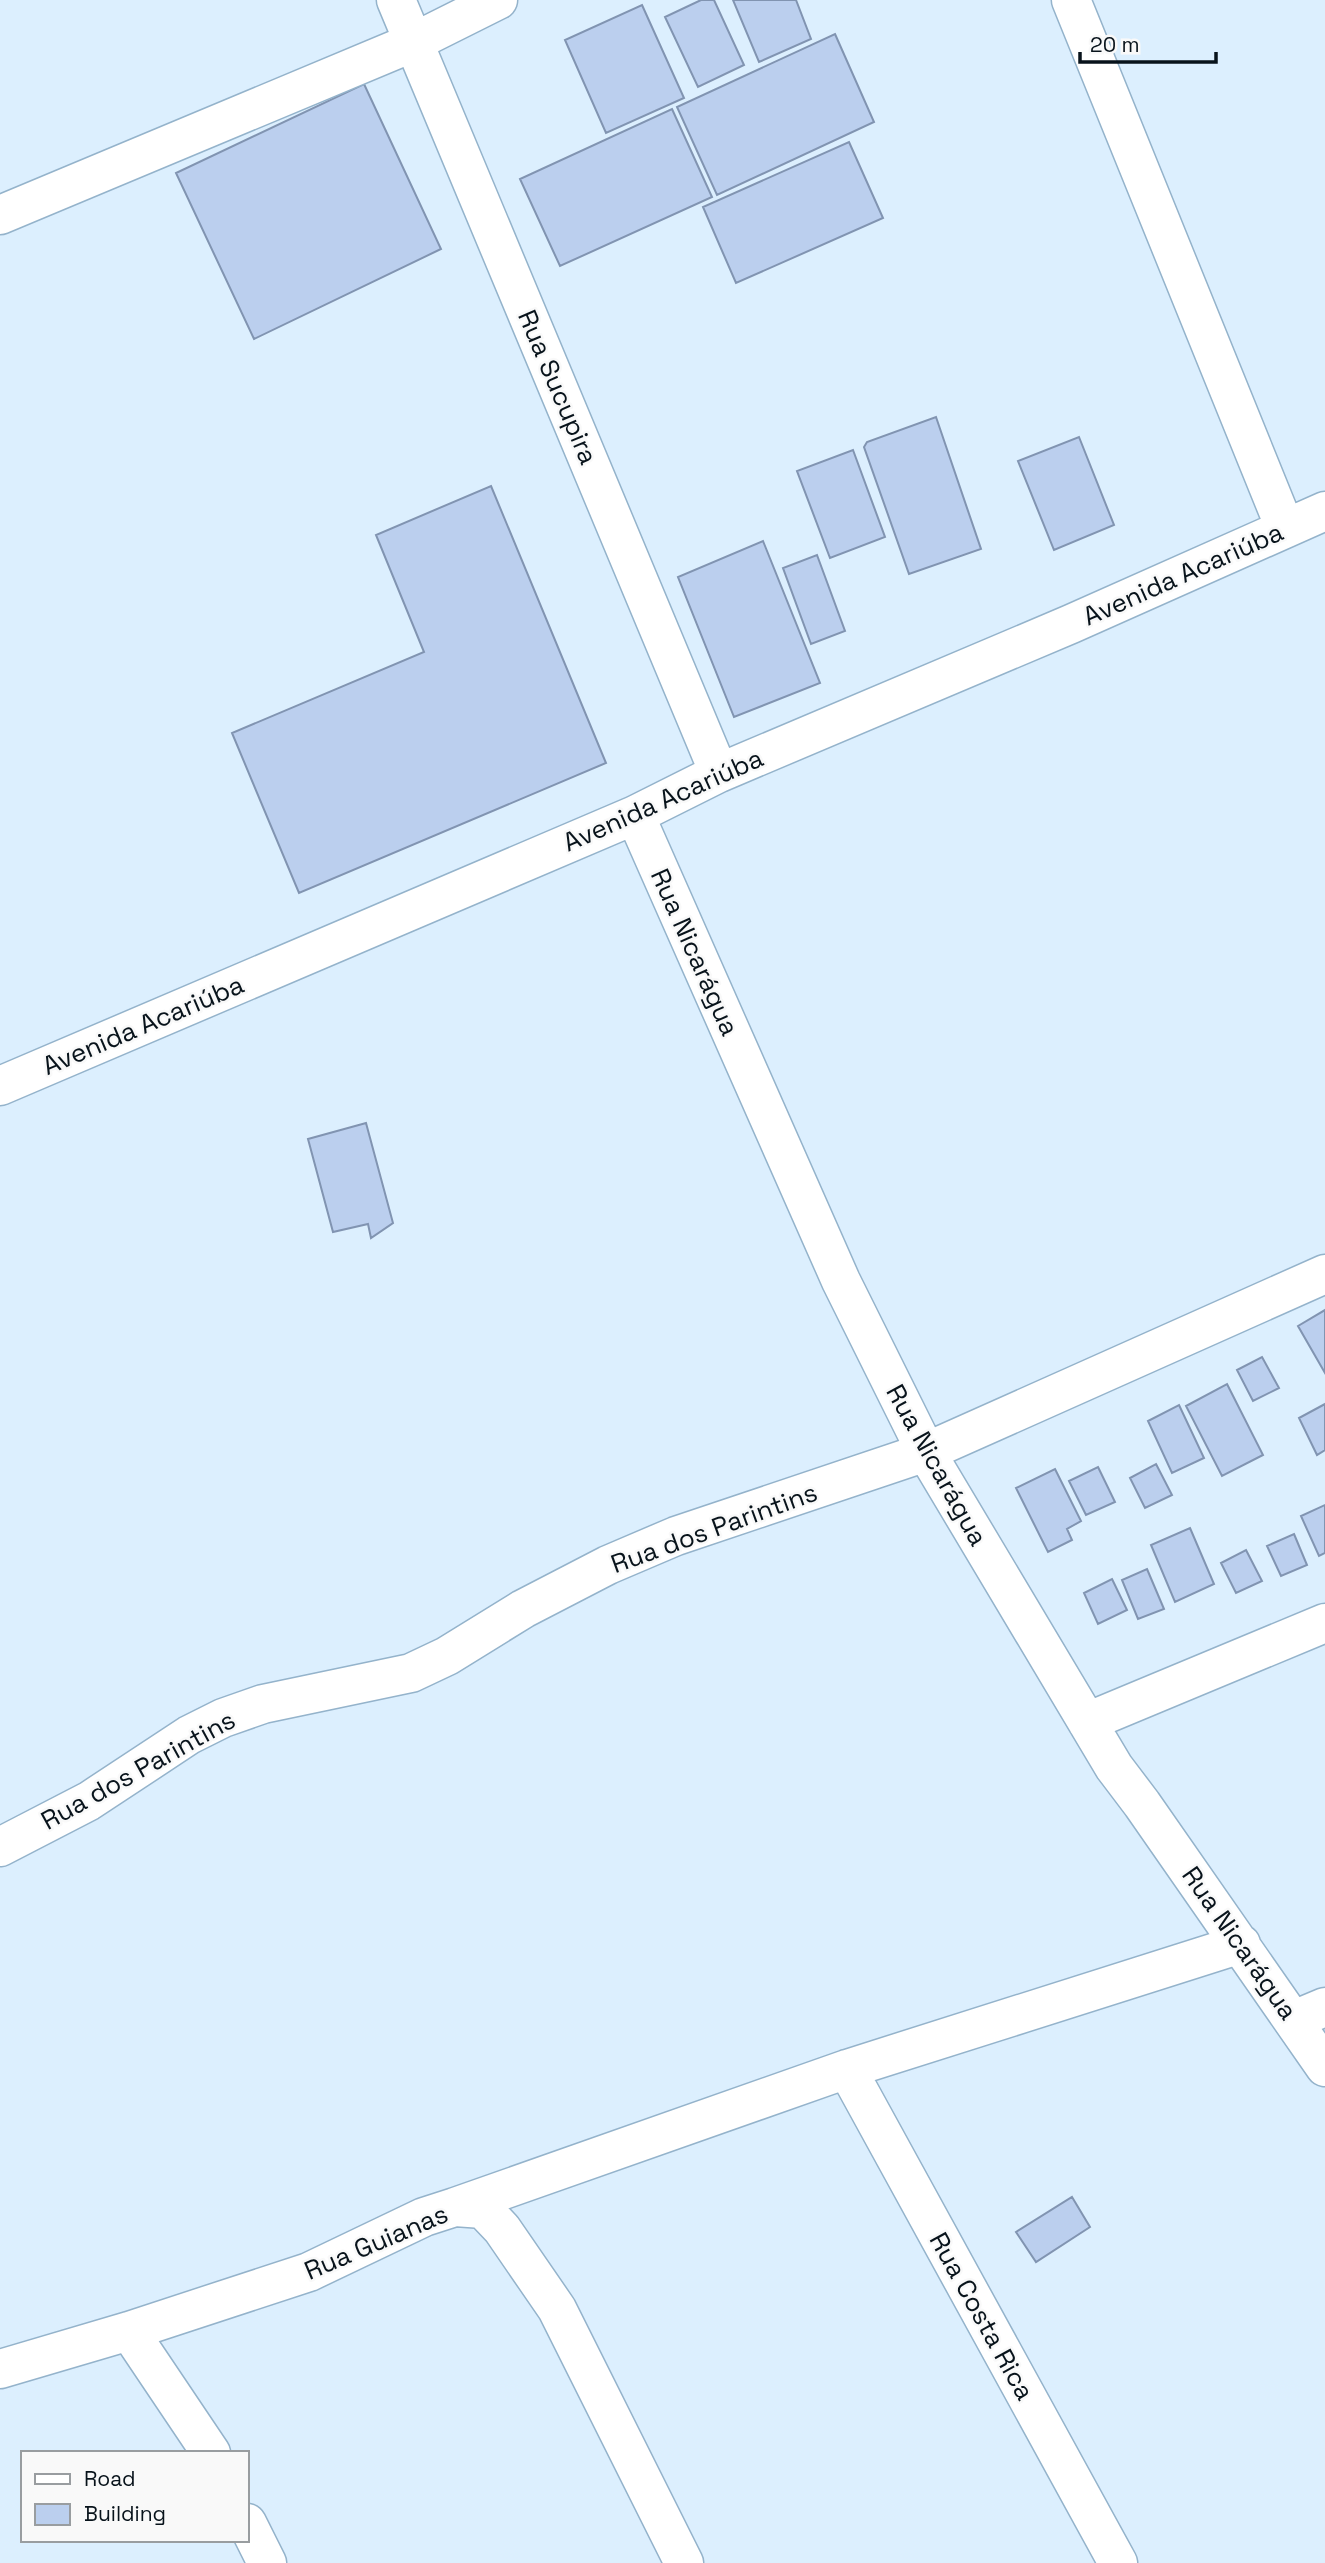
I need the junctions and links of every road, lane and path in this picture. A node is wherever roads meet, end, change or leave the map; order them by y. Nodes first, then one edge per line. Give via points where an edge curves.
1 (396, 0) edge
2 (498, 0) edge
3 (1071, 0) edge
4 (414, 42) junction
5 (0, 215) edge
6 (1325, 511) edge
7 (1285, 528) junction
8 (719, 773) junction
9 (635, 815) junction
10 (0, 1086) edge
11 (1325, 1274) edge
12 (926, 1452) junction
13 (1325, 1623) edge
14 (1087, 1722) junction
15 (0, 1847) edge
16 (1241, 1944) junction
17 (1310, 2014) edge
18 (1325, 2067) edge
19 (847, 2069) junction
20 (456, 2207) junction
21 (129, 2331) junction
22 (0, 2369) edge
23 (210, 2451) edge
24 (248, 2525) edge
25 (267, 2563) edge
26 (684, 2563) edge
27 (1118, 2563) edge

1 - 4 street, Rua Sucupira
2 - 4 street
3 - 7 street
4 - 5 street
4 - 8 street, Rua Sucupira
6 - 7 street, Avenida Acariúba
7 - 8 street, Avenida Acariúba
8 - 9 street, Avenida Acariúba
9 - 10 street, Avenida Acariúba
9 - 12 street, Rua Nicarágua via 841,1282
11 - 12 street, Rua dos Parintins
12 - 14 street, Rua Nicarágua
12 - 15 street, Rua dos Parintins via 677,1536 608,1565 411,1673 263,1704 223,1718 89,1801
13 - 14 street
14 - 16 street, Rua Nicarágua via 1114,1768
16 - 17 street, Rua Nicarágua
16 - 19 street
17 - 18 street, Rua Nicarágua
19 - 20 street
19 - 27 street, Rua Costa Rica
20 - 21 street, Rua Guianas via 424,2217 309,2272
20 - 26 street, Rua Guianas via 483,2209 557,2309
21 - 22 street, Rua Guianas
21 - 23 street
24 - 25 street

